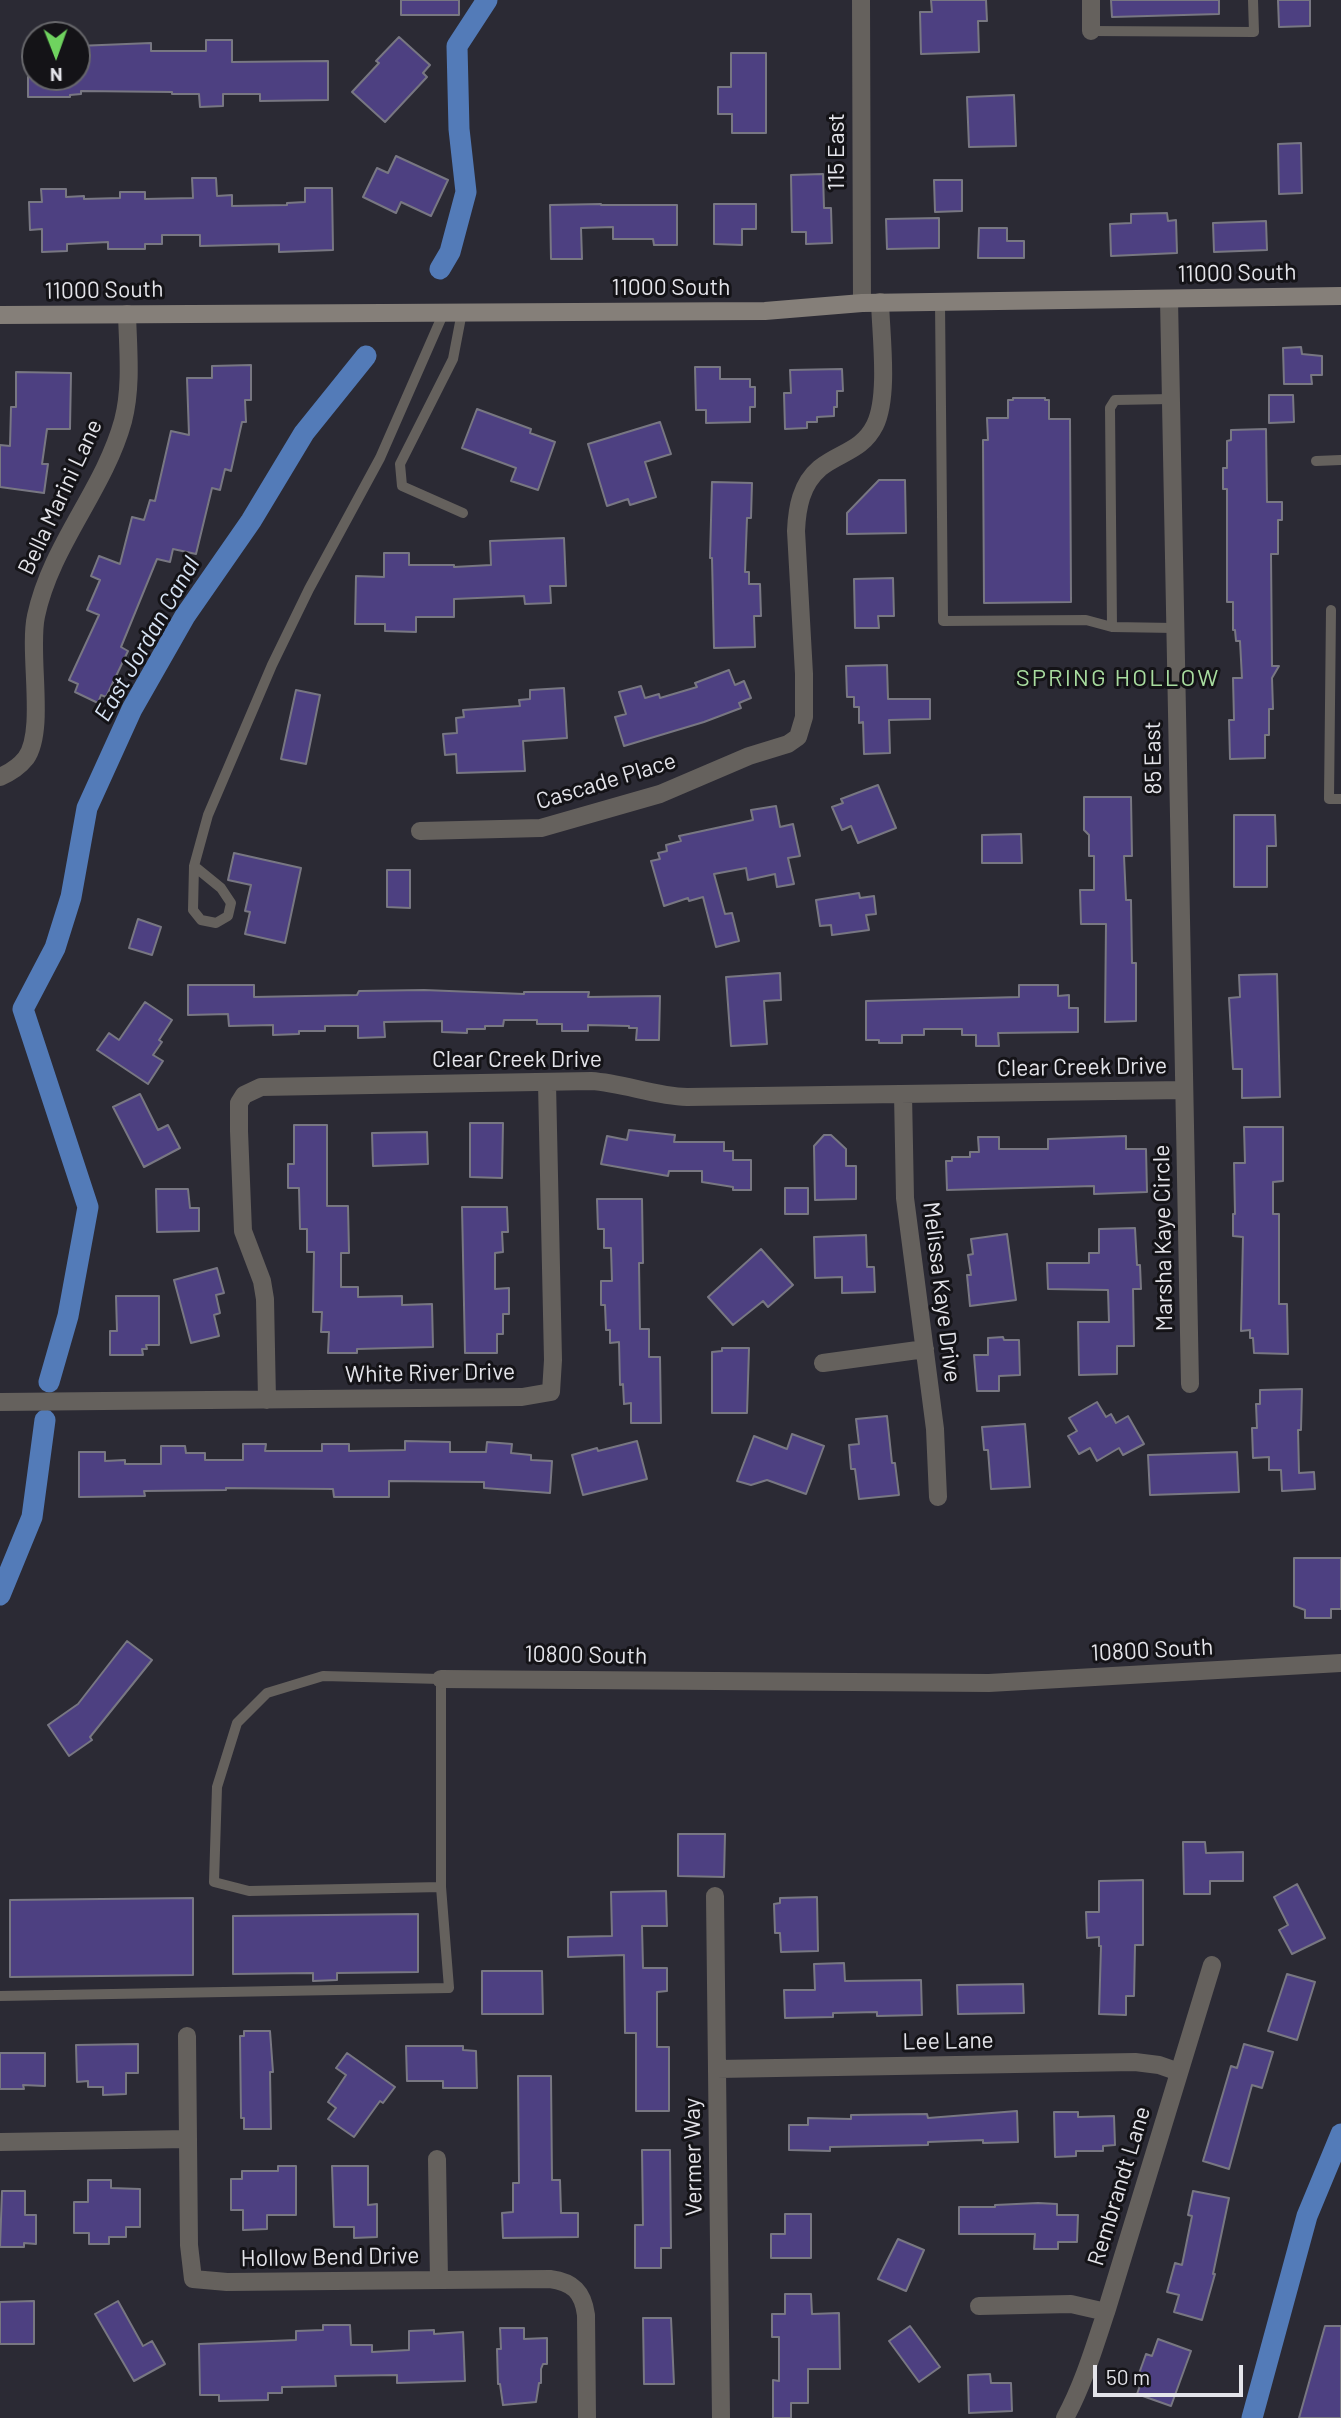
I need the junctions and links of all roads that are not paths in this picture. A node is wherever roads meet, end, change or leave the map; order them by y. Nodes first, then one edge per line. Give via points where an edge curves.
1 (861, 0) edge
2 (1091, 0) edge
3 (1253, 0) edge
4 (1091, 31) joint
5 (1341, 296) edge
6 (1169, 299) junction
7 (940, 302) junction
8 (871, 303) junction
9 (453, 312) junction
10 (127, 314) junction
11 (0, 316) edge
12 (1171, 399) junction
13 (1341, 460) edge
14 (1316, 461) dead end
15 (463, 513) dead end
16 (1331, 610) dead end
17 (1112, 628) junction
18 (1175, 628) junction
19 (798, 737) joint
20 (1335, 743) edge
21 (3, 776) edge
22 (1341, 799) edge
23 (420, 831) dead end
24 (194, 866) junction
25 (548, 1083) junction
26 (1184, 1090) junction
27 (903, 1094) junction
28 (925, 1349) junction
29 (822, 1363) dead end
30 (1190, 1384) dead end
31 (267, 1400) junction
32 (0, 1402) edge
33 (938, 1497) dead end
34 (1341, 1664) edge
35 (441, 1679) junction
36 (441, 1887) junction
37 (715, 1896) dead end
38 (1212, 1965) dead end
39 (0, 1995) edge
40 (187, 2036) dead end
41 (717, 2069) junction
42 (1179, 2072) junction
43 (188, 2139) junction
44 (0, 2142) edge
45 (437, 2159) dead end
46 (439, 2280) junction
47 (979, 2306) dead end
48 (1106, 2312) junction
49 (587, 2418) edge
50 (720, 2418) edge
51 (1065, 2418) edge

1 - 8 street, 115 East
2 - 4 street
3 - 4 lane via 1254,32
5 - 6 street, 11000 South
6 - 7 street, 11000 South
6 - 12 street, 85 East
7 - 8 street, 11000 South
7 - 17 lane via 943,621 1086,620
8 - 9 street, 11000 South via 765,311
8 - 19 street, 115 East via 883,392 881,410 864,441 821,467 809,480 797,513 804,674 804,717
9 - 10 street, 11000 South
9 - 15 lane via 453,359 400,464 402,486
9 - 24 lane via 272,665 208,815
10 - 11 street, 11000 South
10 - 21 street, Bella Marini Lane via 124,418 108,460 45,581 35,622 34,735 25,760
12 - 17 lane via 1115,400 1110,408
12 - 18 street, 85 East
13 - 14 lane
16 - 20 lane
17 - 18 lane
18 - 26 street, 85 East
19 - 23 street, Cascade Place via 660,794 541,828
20 - 22 lane via 1329,799
24 - 24 lane via 221,888 231,903 228,916 216,923 201,920 193,910
25 - 27 street, Clear Creek Drive via 607,1082 672,1097
25 - 31 street, White River Drive via 551,1392 522,1397
25 - 31 street, Clear Creek Drive via 270,1086 244,1096 239,1103 241,1212 265,1299
26 - 27 street, Clear Creek Drive
26 - 30 street, Marsha Kaye Circle
27 - 28 street, Melissa Kaye Drive via 905,1198
28 - 29 street
28 - 33 street, Melissa Kaye Drive
31 - 32 street, White River Drive
34 - 35 street, 10800 South via 989,1684
35 - 36 lane
35 - 36 lane, 10800 South via 323,1676 267,1693 237,1723 217,1787 214,1882 249,1891
36 - 39 lane via 449,1988
37 - 41 street, Vermer Way
38 - 42 street, Rembrandt Lane
40 - 43 street, Hollow Bend Drive
41 - 42 street, Lee Lane via 1135,2063
41 - 50 street, Vermer Way
42 - 48 street, Rembrandt Lane
43 - 44 street
43 - 46 street, Hollow Bend Drive via 193,2279
45 - 46 street
46 - 49 street, Hollow Bend Drive via 550,2279 575,2287 584,2300 586,2315
47 - 48 street via 1071,2304
48 - 51 street, Rembrandt Lane

